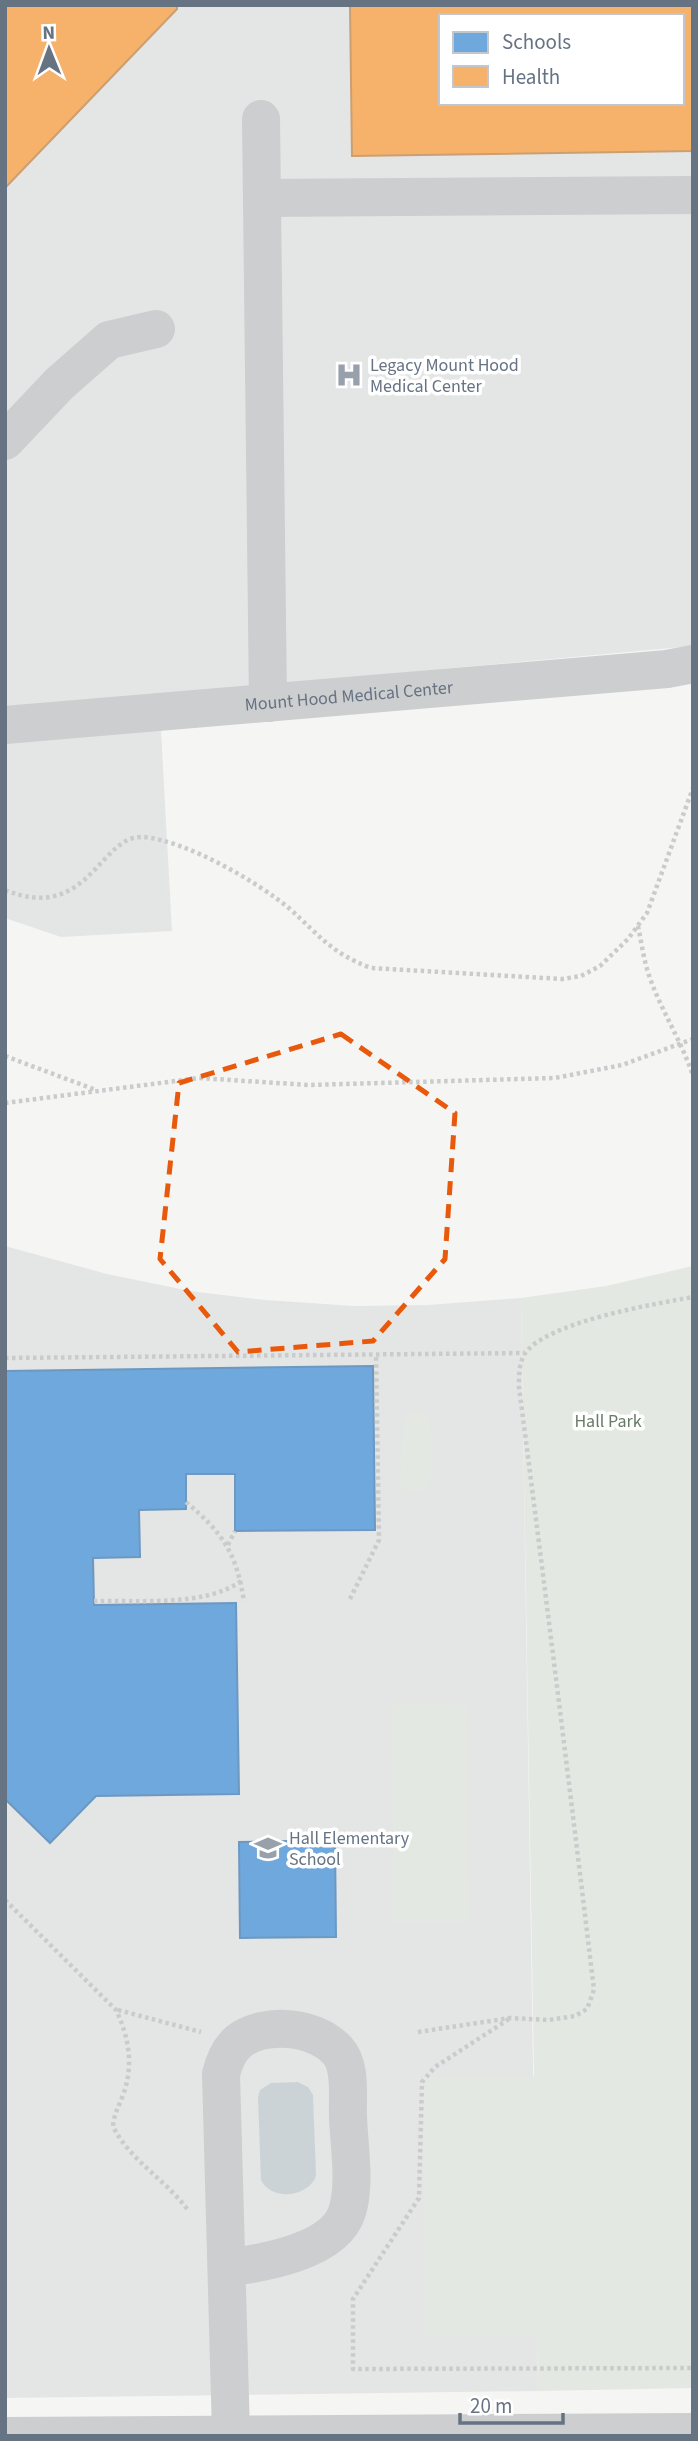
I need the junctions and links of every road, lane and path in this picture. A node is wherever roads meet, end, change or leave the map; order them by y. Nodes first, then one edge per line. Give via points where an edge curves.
1 (261, 119) dead end
2 (693, 195) edge
3 (262, 198) junction
4 (156, 328) dead end
5 (5, 441) edge
6 (693, 664) edge
7 (268, 703) junction
8 (5, 725) edge
9 (693, 788) edge
10 (5, 890) edge
11 (638, 925) junction
12 (693, 1040) edge
13 (682, 1043) junction
14 (5, 1056) edge
15 (693, 1076) edge
16 (97, 1090) junction
17 (5, 1103) edge
18 (693, 1297) edge
19 (525, 1353) junction
20 (376, 1354) junction
21 (5, 1358) edge
22 (186, 1502) dead end
23 (235, 1531) dead end
24 (228, 1545) junction
25 (241, 1581) junction
26 (350, 1599) dead end
27 (94, 1601) dead end
28 (244, 1602) dead end
29 (5, 1900) edge
30 (116, 2010) junction
31 (510, 2018) junction
32 (418, 2032) dead end
33 (239, 2042) junction
34 (191, 2215) dead end
35 (227, 2268) junction
36 (693, 2368) edge
37 (693, 2432) edge
38 (231, 2434) edge
39 (508, 2435) edge
40 (5, 2436) edge

1 - 3 street
2 - 3 street
3 - 7 street
4 - 5 street via 109,340
6 - 7 street, Mount Hood Medical Center
7 - 8 street, Mount Hood Medical Center
9 - 11 path via 647,913
10 - 11 path via 48,898 71,890 126,841 140,837 158,839 227,867 263,887 342,957 371,968 562,979 600,966
11 - 13 path via 647,970
12 - 13 path
13 - 15 path
13 - 16 path via 622,1065 555,1078 309,1085 199,1078
14 - 16 path
16 - 17 path
18 - 19 path via 568,1327
19 - 20 path
19 - 31 path via 519,1387 594,1990 587,2009 575,2016
20 - 21 path
20 - 26 path via 379,1540
22 - 24 path
23 - 24 path
24 - 25 path
25 - 27 path via 230,1590 201,1597
25 - 28 path
29 - 30 path
30 - 33 path
30 - 34 path via 128,2041 129,2061 113,2126 130,2151
31 - 32 path
31 - 36 path via 426,2074 422,2082 419,2198 353,2300 354,2369
33 - 35 street via 226,2056 221,2074
33 - 35 street via 256,2033 292,2030 321,2037 339,2052 346,2070 350,2192 347,2214 335,2231 297,2253
35 - 38 street
37 - 39 street
38 - 39 street
38 - 40 street

